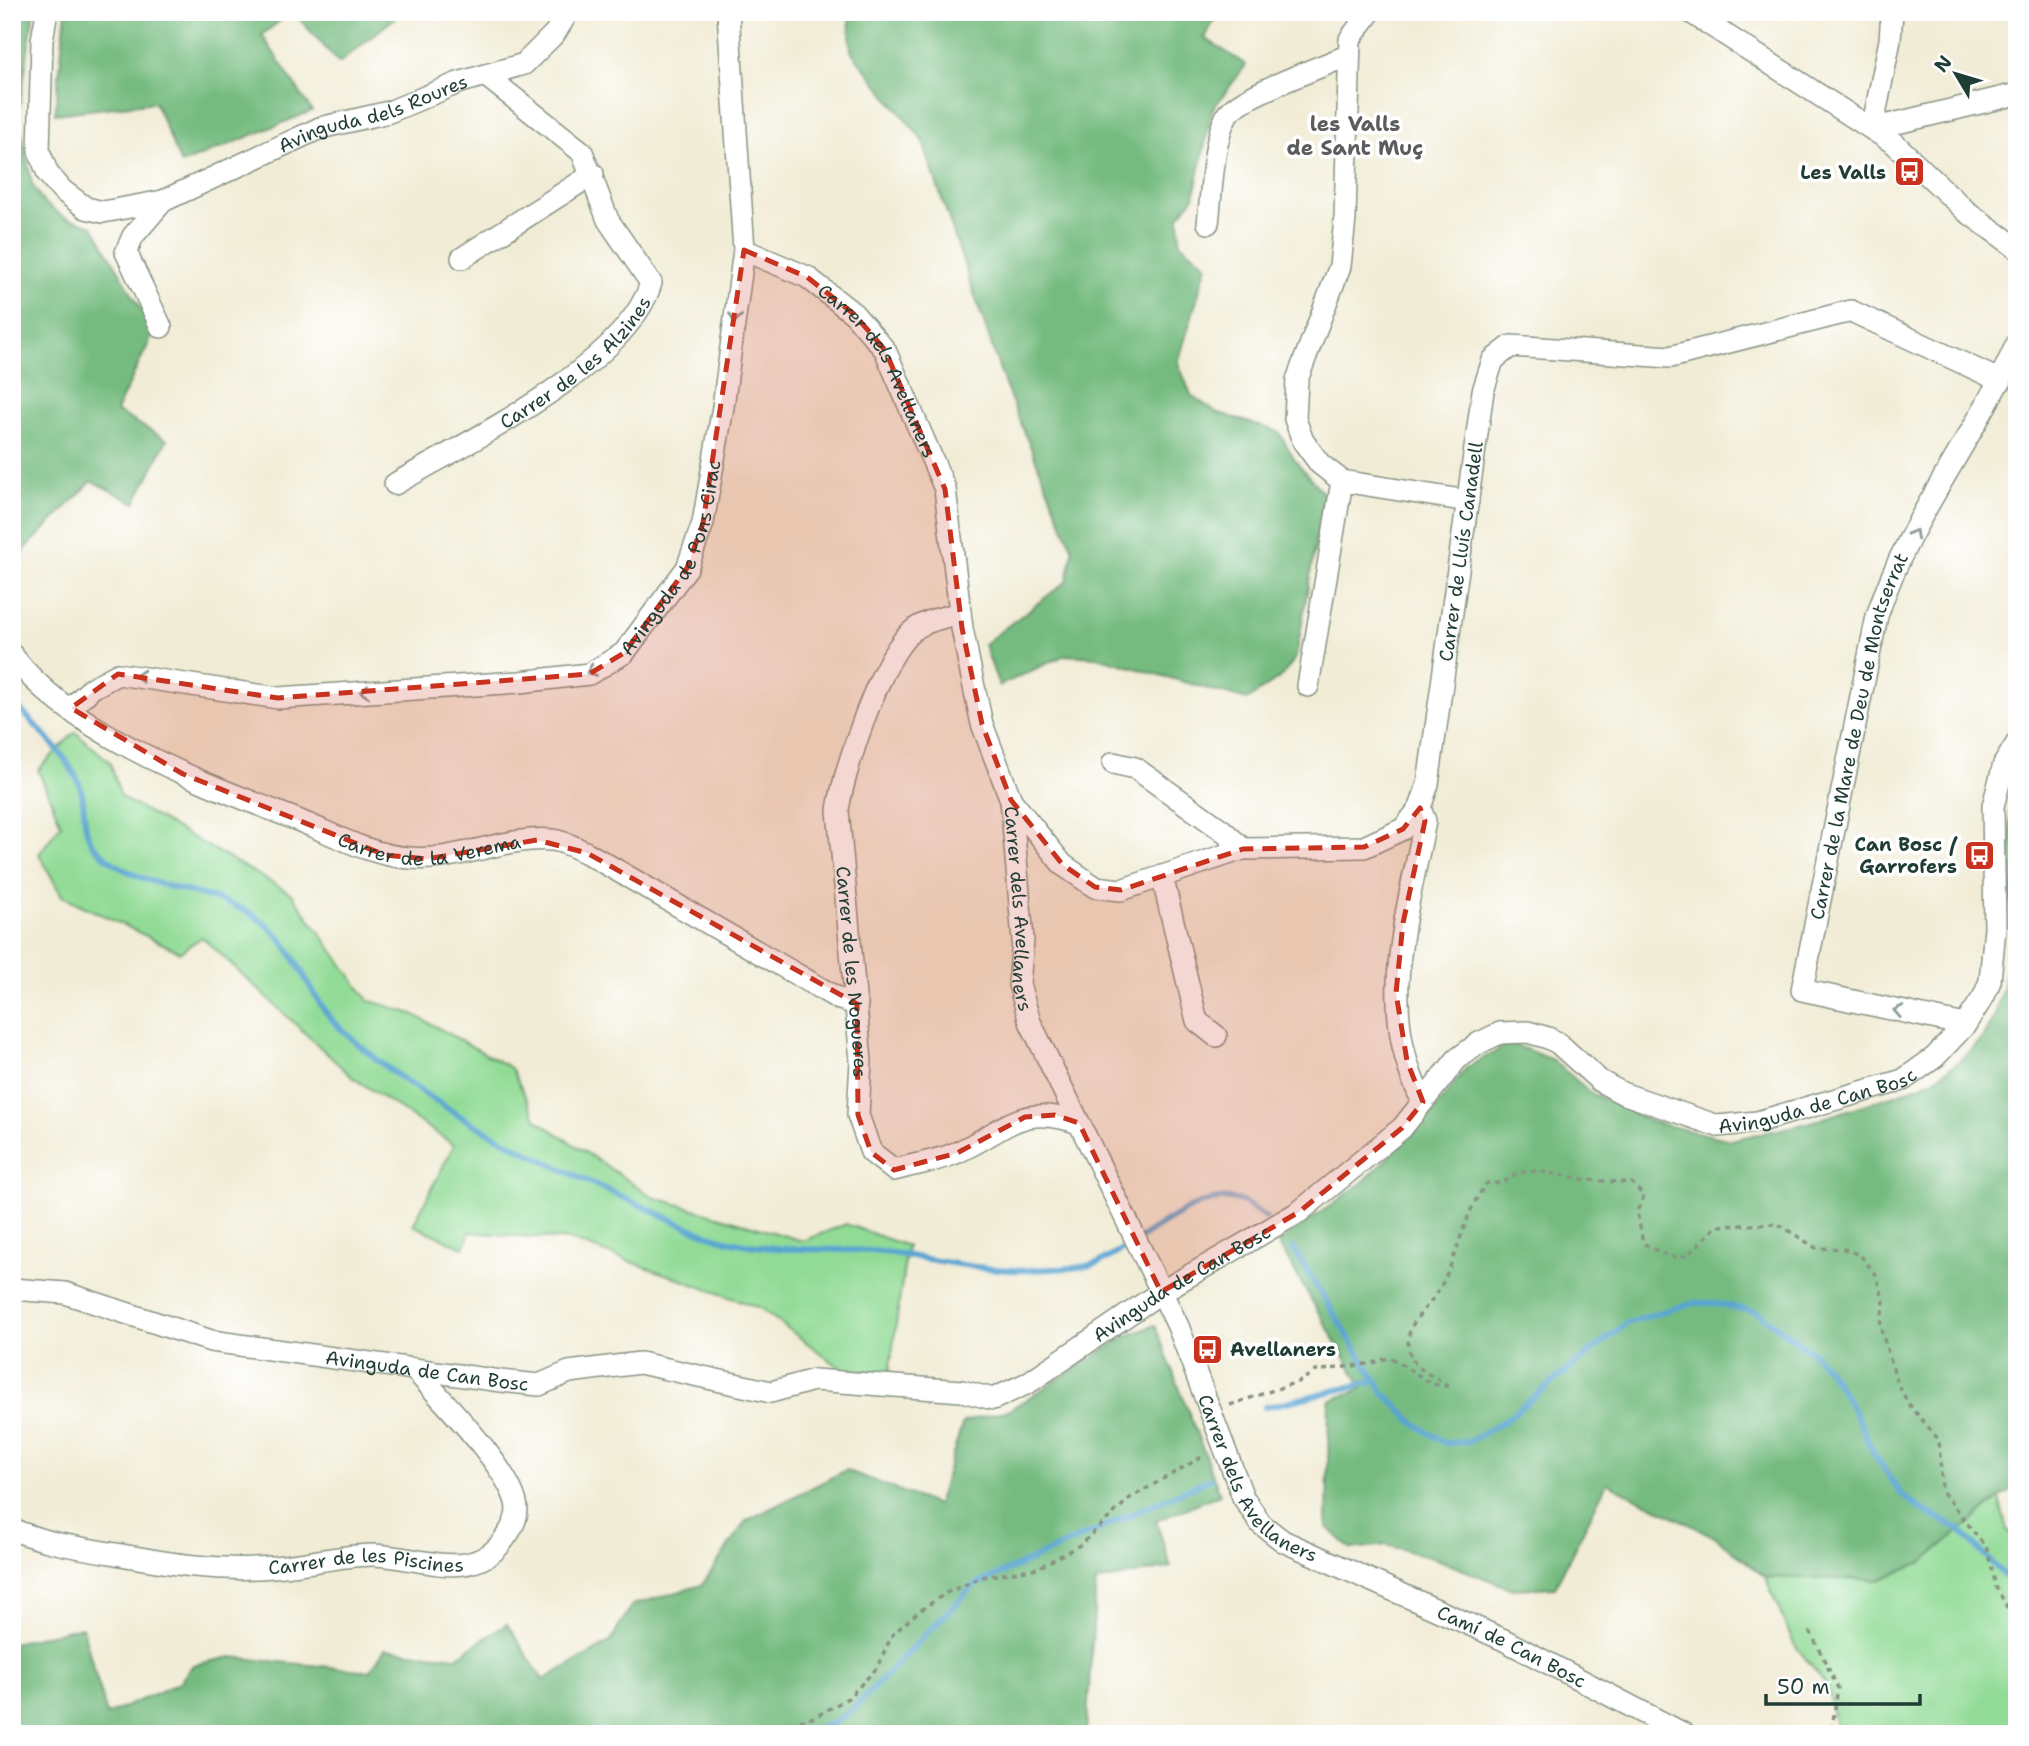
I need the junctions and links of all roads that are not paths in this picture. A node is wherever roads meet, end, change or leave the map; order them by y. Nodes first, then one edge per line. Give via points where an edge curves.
1 (47, 12) edge
2 (568, 12) edge
3 (728, 12) edge
4 (1370, 12) edge
5 (1690, 12) edge
6 (1892, 12) edge
7 (1349, 55) junction
8 (485, 75) junction
9 (2017, 94) edge
10 (1872, 129) junction
11 (593, 174) junction
12 (163, 201) junction
13 (1208, 223) dead end
14 (2017, 248) edge
15 (744, 250) junction
16 (462, 258) dead end
17 (161, 327) dead end
18 (2017, 344) edge
19 (2001, 381) junction
20 (1342, 481) junction
21 (395, 484) dead end
22 (1468, 501) junction
23 (960, 613) junction
24 (12, 655) edge
25 (1308, 686) dead end
26 (71, 708) junction
27 (2017, 743) edge
28 (1113, 763) dead end
29 (1011, 800) junction
30 (1420, 808) junction
31 (1243, 849) junction
32 (1162, 876) junction
33 (857, 1004) junction
34 (1965, 1025) junction
35 (1216, 1036) dead end
36 (1423, 1102) junction
37 (1079, 1124) junction
38 (12, 1289) edge
39 (1161, 1292) junction
40 (414, 1369) junction
41 (12, 1529) edge
42 (1336, 1565) joint
43 (1684, 1734) edge

1 - 12 street, Avinguda dels Roures via 39,151 48,174 76,202 95,211 117,212
2 - 8 street, Avinguda dels Roures via 555,33 524,64
3 - 15 street, Avinguda de Pons Cirac
4 - 7 street via 1350,39
5 - 10 street
6 - 10 street
7 - 13 street via 1248,98 1228,112 1220,131
7 - 20 street via 1340,266 1297,380 1295,419 1303,441 1320,464
8 - 11 street, Carrer de les Alzines via 582,152
8 - 12 street, Avinguda dels Roures via 389,113 320,128
9 - 10 street
10 - 14 street via 1924,169 1966,211
11 - 16 street
11 - 21 street, Carrer de les Alzines via 608,220 651,283 646,300 586,365 526,407
12 - 17 street, Avinguda dels Roures via 133,236 126,252
15 - 23 street, Carrer dels Avellaners via 807,277 854,314 885,350 945,489
15 -> 26 street, Avinguda de Pons Cirac via 703,523 687,568 624,653 589,674 278,698 118,674 92,688
18 - 19 street, Carrer de la Mare de Deu de Montserrat
19 - 22 street, Carrer de Lluís Canadell via 1851,311 1670,357 1511,346 1493,360 1483,391
34 -> 19 street, Carrer de la Mare de Deu de Montserrat via 1802,990 1877,616 1890,574
20 - 22 street
20 - 25 street
22 - 30 street, Carrer de Lluís Canadell via 1428,784
23 - 29 street, Carrer dels Avellaners via 982,724
23 - 33 street, Carrer de les Nogueres via 914,629 894,655 845,776 838,810
24 - 26 street, Carrer de la Verema
26 - 33 street, Carrer de la Verema via 114,739 183,774 385,855 427,859 537,840 571,846 839,999
27 - 34 street, Avinguda de Can Bosc via 2004,764 1993,806 1995,928 1990,981
28 - 31 street via 1135,768
29 - 32 street, Carrer de Lluís Canadell via 1063,865 1095,887 1121,890
29 - 37 street, Carrer dels Avellaners via 1023,940 1019,984 1030,1022
30 - 31 street, Carrer de Lluís Canadell via 1403,829 1364,847
30 - 36 street via 1425,821 1402,932 1396,993 1407,1061
31 - 32 street, Carrer de Lluís Canadell
32 - 35 street via 1197,1021
33 - 37 street, Carrer de les Nogueres via 858,1115 871,1152 894,1170 957,1153 1026,1116 1055,1115
34 - 36 street, Avinguda de Can Bosc via 1935,1057 1903,1080 1757,1122 1718,1126 1636,1100 1600,1081 1558,1043 1517,1031 1490,1037 1466,1051
36 - 39 street, Avinguda de Can Bosc via 1402,1128 1298,1212
37 - 39 street, Carrer dels Avellaners
38 - 40 street, Avinguda de Can Bosc via 65,1293 211,1341
39 - 40 street, Avinguda de Can Bosc via 1028,1383 993,1399 962,1391 814,1380 771,1392 640,1363 569,1372 538,1385
39 - 42 street, Carrer dels Avellaners via 1212,1410 1243,1497 1261,1524 1283,1541
40 - 41 street, Carrer de les Piscines via 493,1461 513,1494 517,1510 512,1527 498,1549 482,1561 464,1567 372,1555 271,1568 201,1570 38,1540
42 - 43 street, Camí de Can Bosc via 1504,1640

